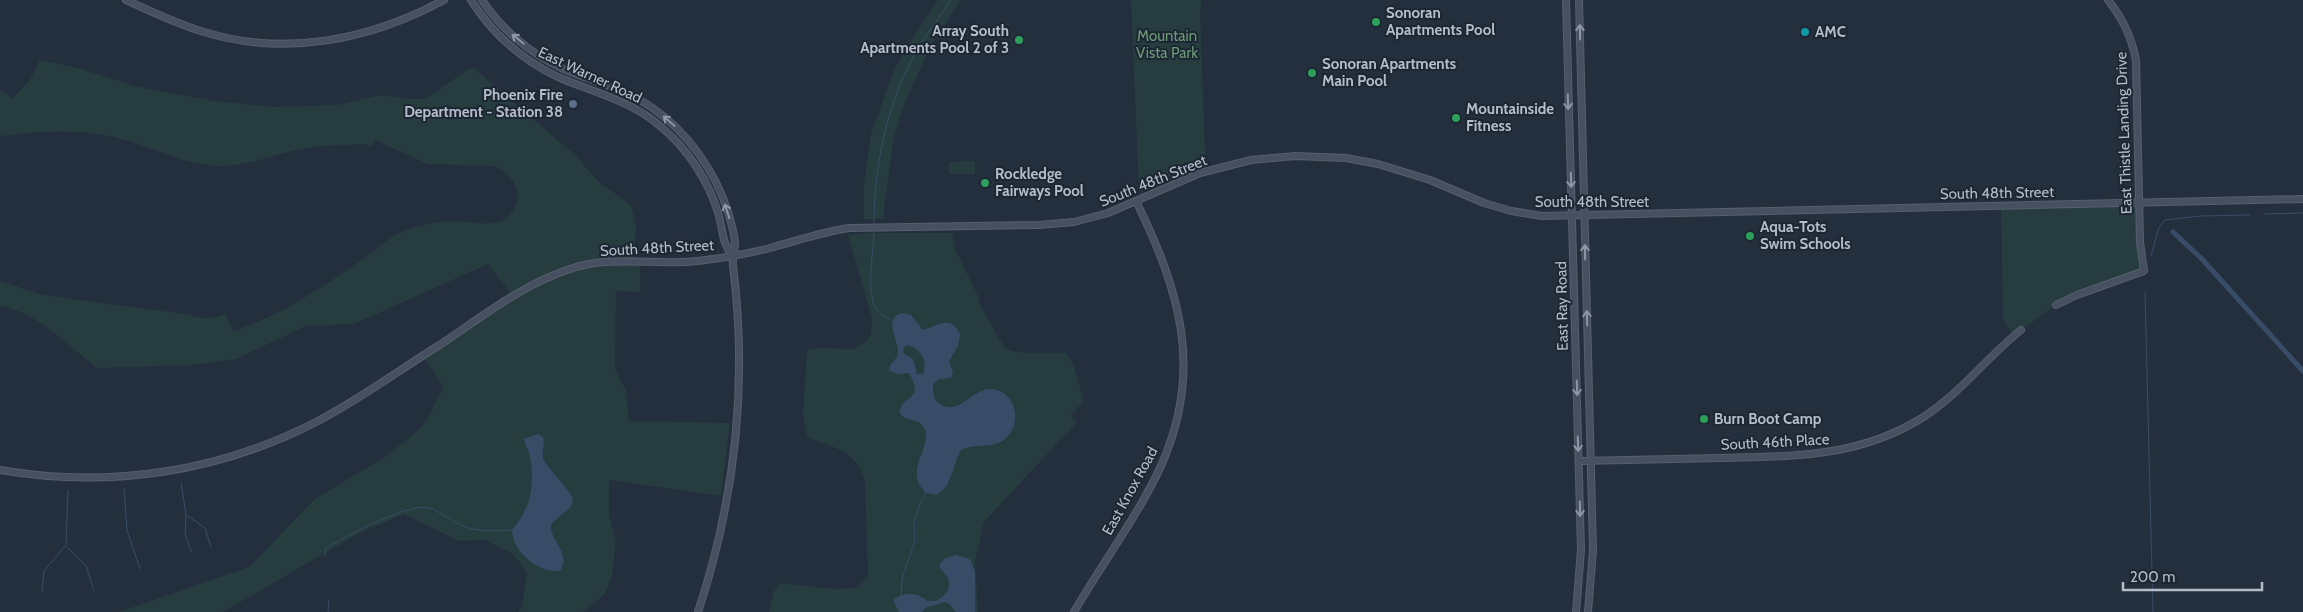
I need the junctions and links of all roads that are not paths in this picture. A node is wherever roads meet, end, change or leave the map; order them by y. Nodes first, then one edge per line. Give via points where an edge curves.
1 (126, 0) edge
2 (444, 0) edge
3 (471, 0) edge
4 (482, 0) edge
5 (1566, 0) edge
6 (1579, 0) edge
7 (2108, 0) edge
8 (625, 93) junction
9 (622, 102) junction
10 (2303, 199) edge
11 (1136, 201) junction
12 (2140, 203) junction
13 (1584, 215) junction
14 (1572, 216) junction
15 (732, 255) junction
16 (2056, 305) dead end
17 (2021, 330) dead end
18 (1579, 461) junction
19 (1591, 461) junction
20 (0, 470) edge
21 (698, 612) edge
22 (1074, 612) edge
23 (1576, 612) edge
24 (1588, 612) edge

1 - 2 main road via 206,33 291,44 335,40 370,32
3 - 9 main road, East Warner Road via 502,39 524,57 558,77
8 -> 4 main road, East Warner Road via 543,58 508,31
5 -> 14 main road, East Ray Road
13 -> 6 main road, East Ray Road
7 - 12 main road, East Thistle Landing Drive via 2124,21 2136,60
8 - 9 main road
15 -> 8 main road, East Warner Road via 735,244 728,214 706,165 683,134 650,106
9 - 15 main road, East Warner Road via 659,125 683,148 710,190 724,246
10 - 12 main road, South 48th Street
11 - 14 main road, South 48th Street via 1194,175 1236,163 1275,157 1315,156 1359,160 1398,170 1511,211
11 - 15 main road, South 48th Street via 1091,219 1074,222 849,228
11 - 22 main road, East Knox Road via 1164,263 1177,302 1183,349 1180,403 1170,442 1154,478
12 - 13 main road, South 48th Street
12 - 16 main road, East Thistle Landing Drive via 2144,271
13 - 14 main road, South 48th Street
19 -> 13 main road, East Ray Road
14 -> 18 main road, East Ray Road
15 - 20 main road, South 48th Street via 679,262 606,261 567,270 514,297 319,420 234,456 176,470 126,477 55,478
15 - 21 main road, East Warner Road via 739,307 740,352 736,446 723,524
17 - 19 main road, South 46th Place via 1938,407 1895,432 1859,446 1800,456
18 - 19 main road, South 46th Place
18 -> 23 main road, East Ray Road via 1580,556
19 - 24 main road, East Ray Road via 1593,565

